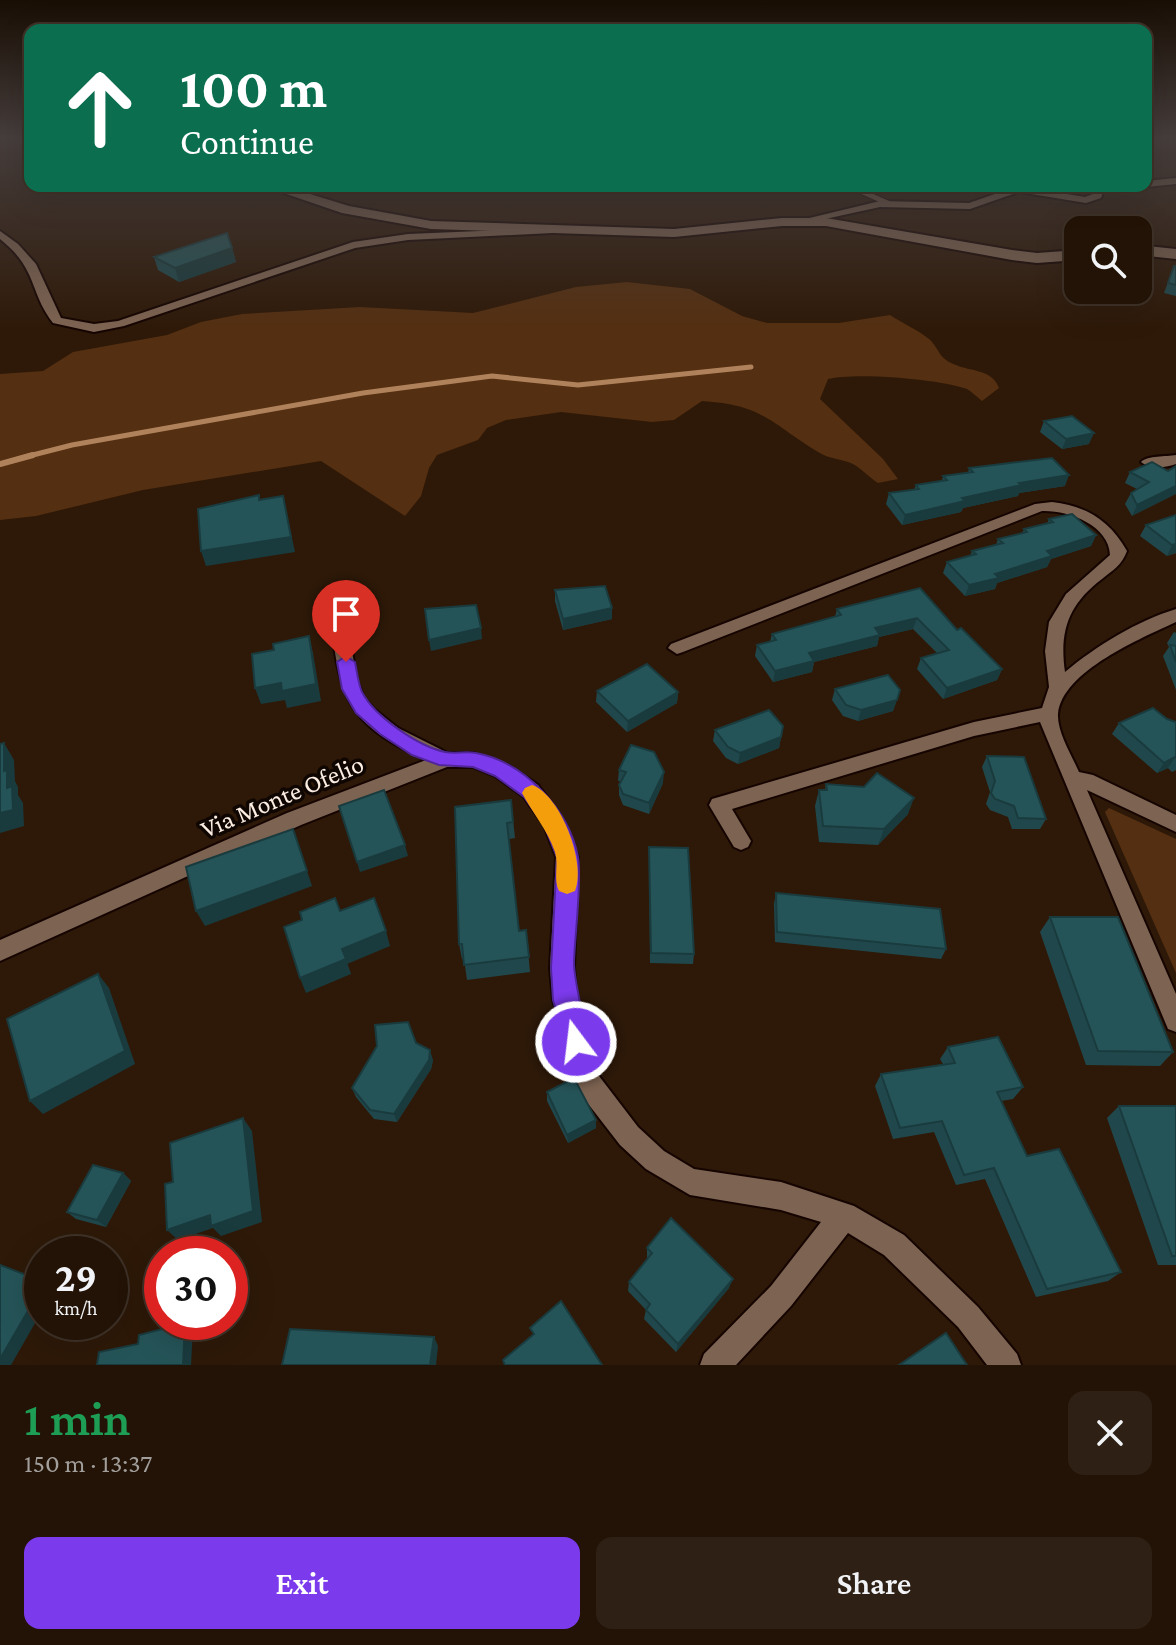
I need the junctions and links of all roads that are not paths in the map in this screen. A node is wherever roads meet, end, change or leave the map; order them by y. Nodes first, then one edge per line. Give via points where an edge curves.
1 (320, 203) edge
2 (887, 203) edge
3 (979, 203) edge
4 (890, 204) junction
5 (802, 221) junction
6 (548, 231) junction
7 (0, 234) edge
8 (1152, 251) edge
9 (1176, 254) edge
10 (1064, 256) edge
11 (1176, 459) edge
12 (1148, 462) edge
13 (337, 609) dead end
14 (1176, 615) edge
15 (677, 648) dead end
16 (1058, 687) junction
17 (1049, 713) junction
18 (446, 760) junction
19 (1072, 779) junction
20 (1176, 824) edge
21 (741, 841) dead end
22 (0, 951) edge
23 (1176, 1021) edge
24 (844, 1216) junction
25 (715, 1365) edge
26 (1006, 1365) edge

1 - 6 street via 431,225
2 - 4 lane
3 - 4 street
4 - 5 street
5 - 6 street via 674,233
5 - 10 street via 1012,255
6 - 7 street via 408,237 353,245 120,324 94,328 57,321 31,264
8 - 9 street
11 - 12 street
13 - 18 street via 351,689 362,708 419,750
14 - 16 street via 1111,647
15 - 16 street via 1040,507 1064,506 1085,514 1119,551 1116,561 1076,591 1054,624
16 - 17 street
17 - 19 street
17 - 21 street via 974,729 719,805
18 - 22 street, Via Monte Ofelio via 294,819
18 - 24 street, Via Monte Ofelio via 474,760 502,771 531,791 553,821 567,857 565,1000 588,1083 629,1136 690,1182 781,1196
19 - 20 street
19 - 23 street
24 - 25 street via 781,1296
24 - 26 street, Via Monte Ofelio via 894,1245 968,1317

